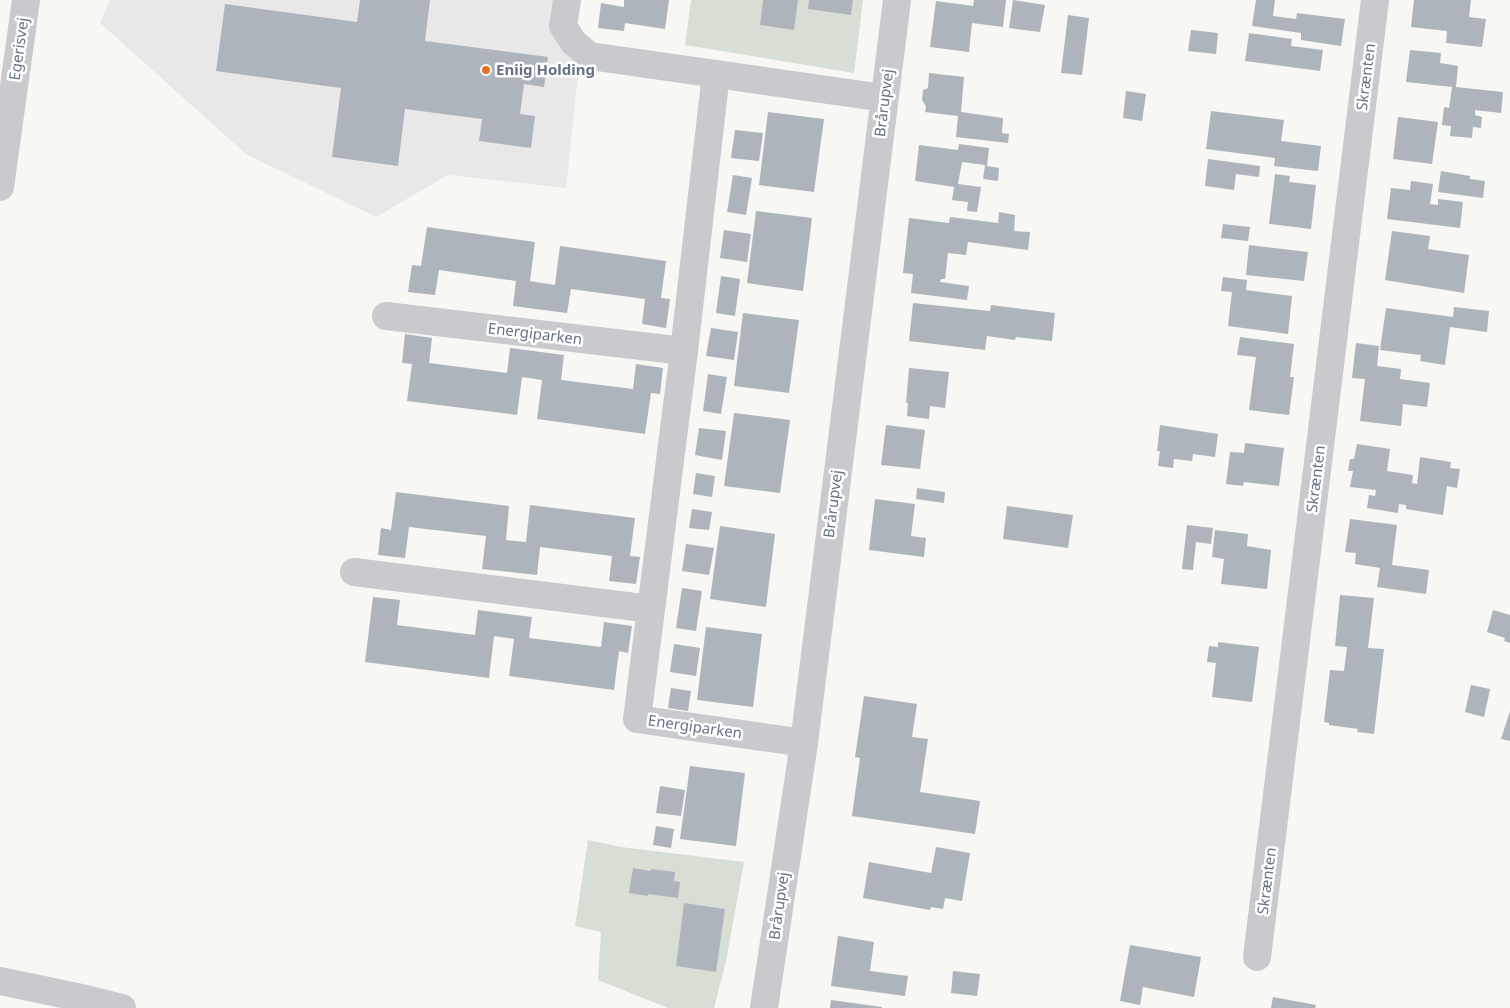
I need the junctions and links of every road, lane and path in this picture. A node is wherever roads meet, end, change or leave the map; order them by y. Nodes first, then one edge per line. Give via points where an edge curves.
1 (26, 0) edge
2 (566, 0) edge
3 (898, 0) edge
4 (1375, 0) edge
5 (716, 74) junction
6 (884, 98) junction
7 (0, 187) edge
8 (386, 316) dead end
9 (684, 351) junction
10 (354, 572) dead end
11 (651, 609) junction
12 (804, 742) junction
13 (1257, 957) dead end
14 (0, 981) edge
15 (122, 1008) edge
16 (764, 1008) edge

1 - 7 street, Egerisvej
2 - 5 street via 563,26 574,43 590,56
3 - 6 street, Brårupvej
4 - 13 street, Skrænten
5 - 6 street
5 - 9 street, Energiparken
6 - 12 street, Brårupvej
8 - 9 street, Energiparken
9 - 11 street, Energiparken
10 - 11 street
11 - 12 street, Energiparken via 637,720
12 - 16 street, Brårupvej
14 - 15 street

